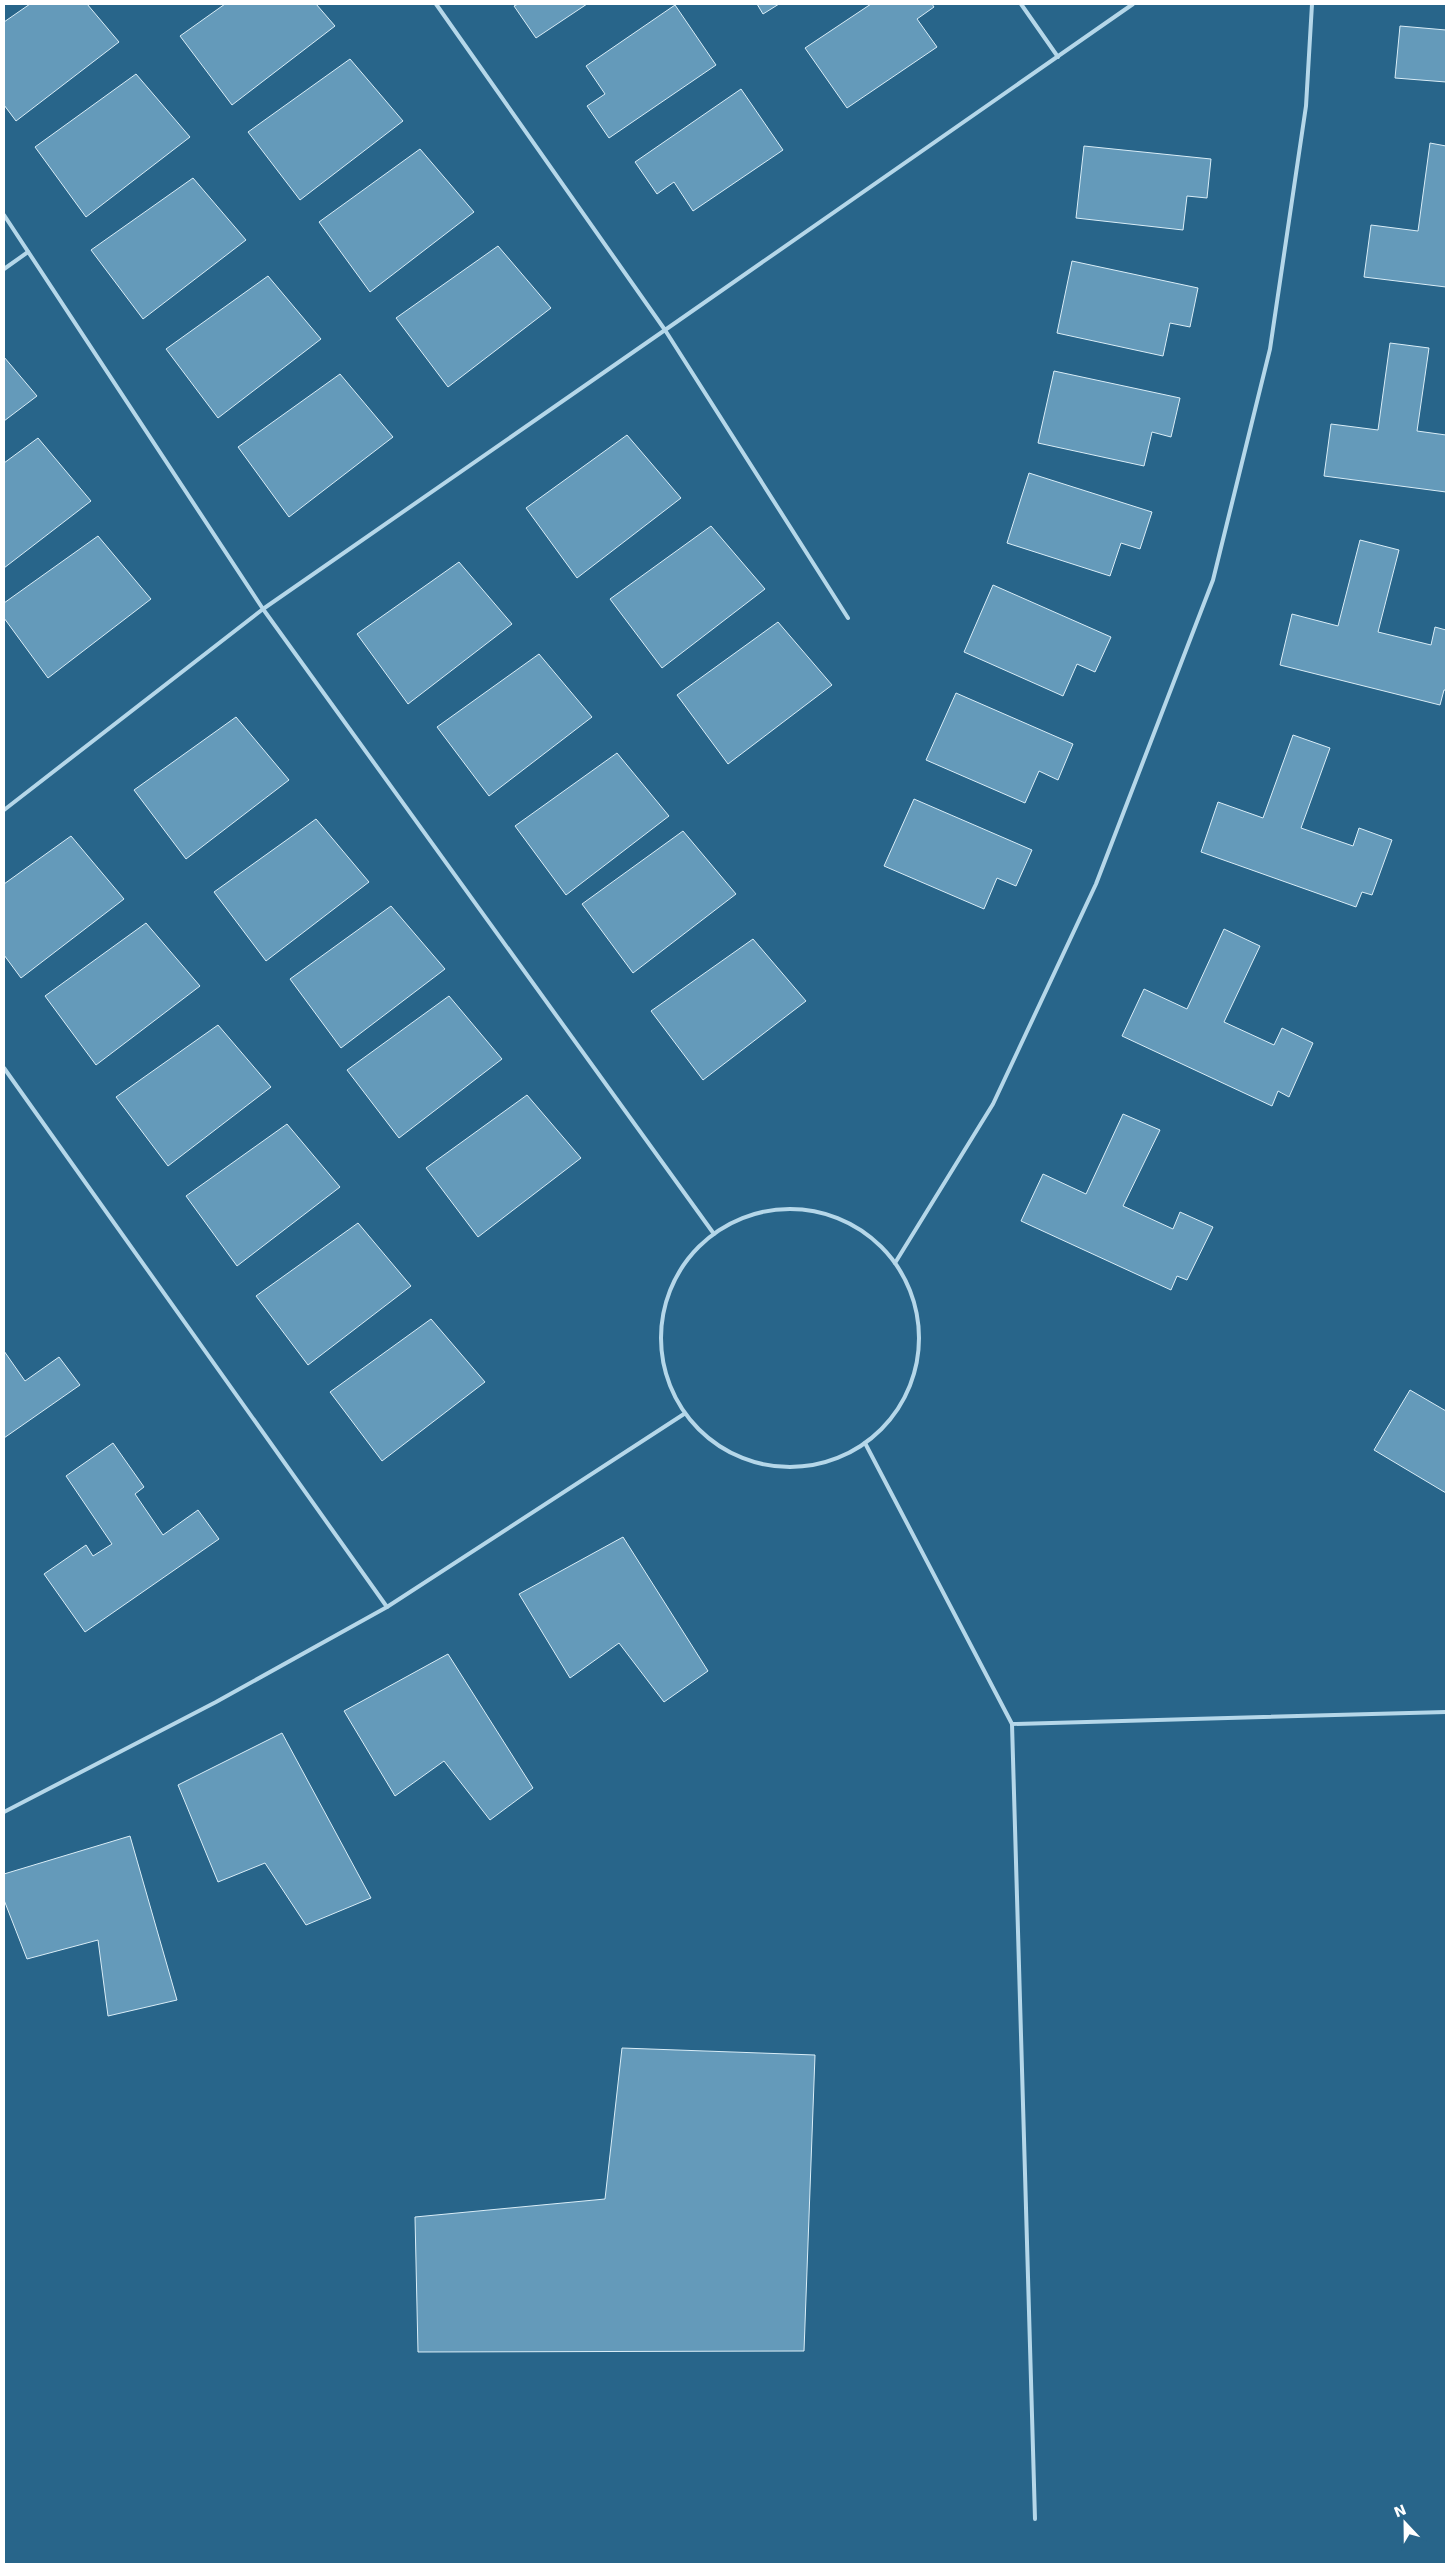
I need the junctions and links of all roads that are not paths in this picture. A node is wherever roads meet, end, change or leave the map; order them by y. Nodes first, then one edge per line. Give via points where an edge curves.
1 (436, 4) edge
2 (1021, 4) edge
3 (1133, 4) edge
4 (1312, 4) edge
5 (1058, 57) junction
6 (4, 216) edge
7 (28, 252) junction
8 (4, 269) edge
9 (665, 330) junction
10 (263, 609) junction
11 (848, 618) dead end
12 (4, 810) edge
13 (4, 1068) edge
14 (714, 1234) junction
15 (895, 1263) junction
16 (684, 1414) junction
17 (865, 1443) junction
18 (388, 1607) junction
19 (1446, 1712) edge
20 (1012, 1724) junction
21 (4, 1812) edge
22 (1035, 2519) dead end

1 - 9 lane
2 - 5 lane
3 - 5 lane
4 - 15 lane via 1306,106 1270,350 1213,580 1096,884 993,1104
5 - 9 lane
6 - 7 lane
7 - 8 lane
7 - 10 lane
9 - 10 lane
9 - 11 lane
10 - 12 lane
10 - 14 lane
13 - 18 lane
14 - 15 lane via 744,1218 777,1210 811,1211 843,1220 872,1238
14 - 16 lane via 689,1257 671,1286 662,1318 660,1352 668,1384
15 - 17 lane via 911,1292 918,1325 918,1358 907,1391 890,1420
16 - 17 lane via 707,1438 736,1456 769,1466 802,1467 836,1459
16 - 18 lane
17 - 20 lane
18 - 21 lane via 216,1702
19 - 20 lane
20 - 22 lane

